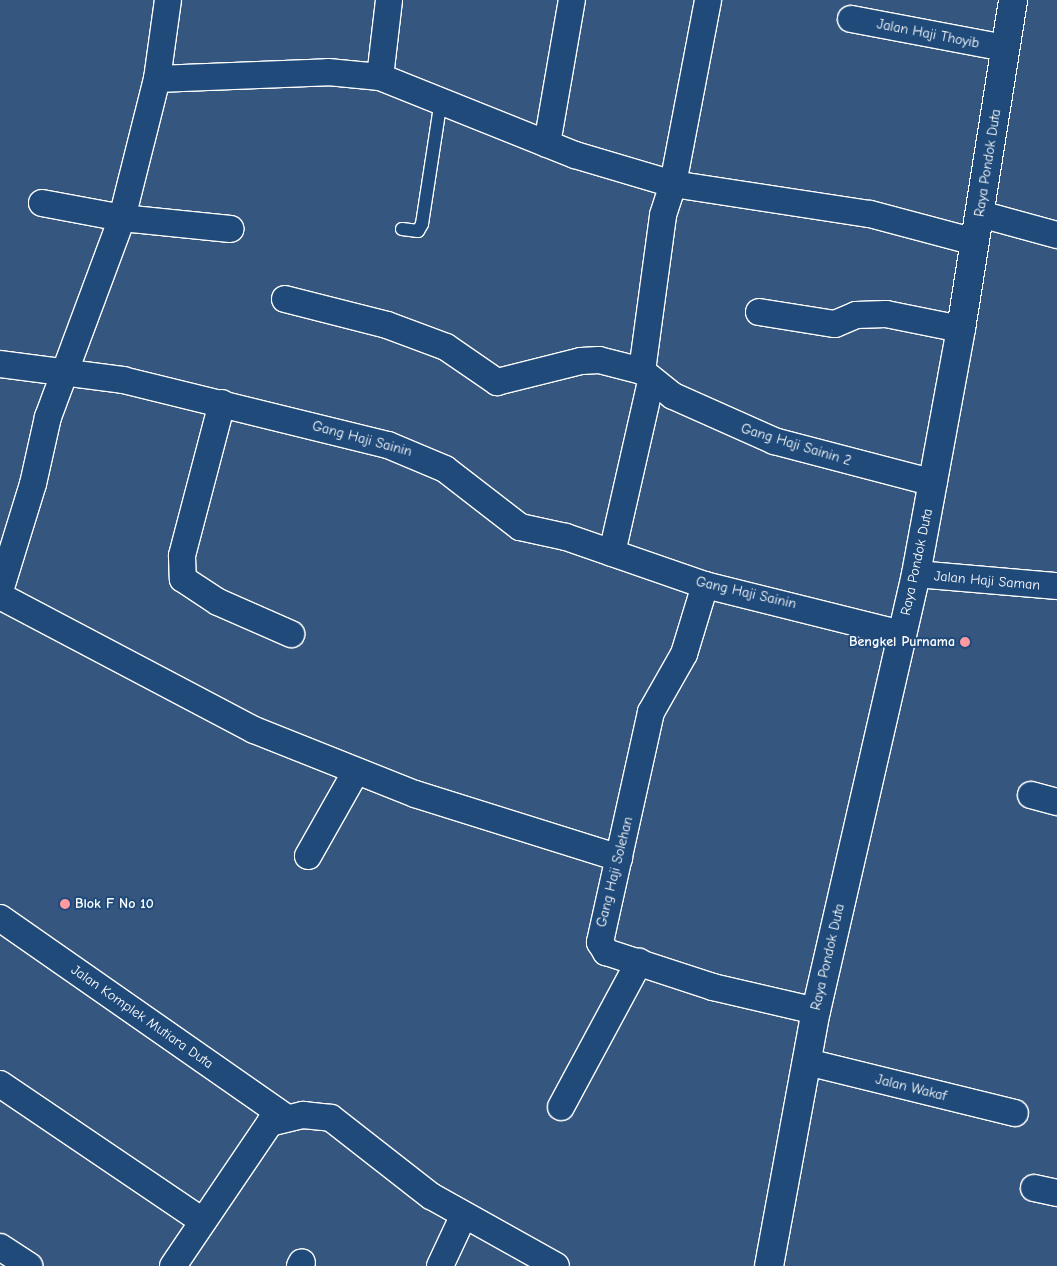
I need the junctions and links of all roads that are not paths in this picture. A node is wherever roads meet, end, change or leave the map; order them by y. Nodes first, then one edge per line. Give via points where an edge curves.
1 (168, 0) edge
2 (389, 0) edge
3 (572, 0) edge
4 (708, 0) edge
5 (1013, 0) edge
6 (852, 19) dead end
7 (1005, 48) junction
8 (380, 76) junction
9 (157, 78) junction
10 (441, 100) junction
11 (547, 144) junction
12 (673, 184) junction
13 (42, 203) dead end
14 (980, 214) junction
15 (122, 218) junction
16 (402, 228) dead end
17 (230, 229) dead end
18 (1057, 235) edge
19 (975, 242) junction
20 (286, 299) dead end
21 (759, 312) dead end
22 (961, 329) junction
23 (0, 364) edge
24 (64, 372) junction
25 (646, 377) junction
26 (222, 404) junction
27 (934, 483) junction
28 (612, 553) junction
29 (916, 574) junction
30 (706, 585) junction
31 (1057, 586) edge
32 (0, 590) edge
33 (0, 596) edge
34 (291, 634) dead end
35 (901, 634) junction
36 (356, 773) junction
37 (1031, 795) dead end
38 (1057, 802) edge
39 (308, 856) dead end
40 (619, 858) junction
41 (0, 918) edge
42 (639, 962) junction
43 (816, 1011) junction
44 (807, 1062) junction
45 (0, 1084) edge
46 (561, 1107) dead end
47 (1015, 1113) dead end
48 (301, 1115) junction
49 (463, 1217) junction
50 (202, 1221) junction
51 (0, 1247) edge
52 (29, 1266) edge
53 (173, 1266) edge
54 (440, 1266) edge
55 (556, 1266) edge
56 (770, 1266) edge

1 - 9 street
2 - 8 street
3 - 11 street
4 - 12 street
5 - 7 main road, Raya Pondok Duta
6 - 7 street, Jalan Haji Thoyib
7 - 14 main road, Raya Pondok Duta
8 - 9 street via 328,72
8 - 10 street
9 - 15 street
10 - 11 street
10 - 16 lane via 422,224 418,231
11 - 12 street
12 - 19 street via 870,214
12 - 25 street via 663,215
13 - 15 street
14 - 18 street
14 - 19 main road, Raya Pondok Duta
15 - 17 street
15 - 24 street
19 - 22 main road, Raya Pondok Duta
20 - 25 street, Gang Haji Sainin 2 via 387,325 446,346 498,382 581,361 599,360
21 - 22 street via 835,324 856,315 886,314
22 - 27 main road, Raya Pondok Duta
23 - 24 street, Gang Haji Sainin
24 - 26 street, Gang Haji Sainin
24 - 32 street
25 - 27 street, Gang Haji Sainin 2 via 733,426 774,441
25 - 28 street
26 - 28 street, Gang Haji Sainin via 420,455 520,527
26 - 34 street via 182,556 183,579 218,602
27 - 29 main road, Raya Pondok Duta
28 - 30 street, Gang Haji Sainin
29 - 31 street, Jalan Haji Saman
29 - 35 main road, Raya Pondok Duta
30 - 35 street, Gang Haji Sainin
30 - 40 street, Gang Haji Solehan via 684,654 651,712
33 - 36 street via 254,730
35 - 43 main road, Raya Pondok Duta
36 - 39 street
36 - 40 street
37 - 38 street
40 - 42 street, Gang Haji Solehan via 600,942 606,952
41 - 48 street, Jalan Komplek Mutiara Duta
42 - 43 street, Gang Haji Solehan via 713,987
42 - 46 street
43 - 44 main road, Raya Pondok Duta
44 - 47 street, Jalan Wakaf
44 - 56 main road, Raya Pondok Duta
45 - 50 street
48 - 49 street, Jalan Komplek Mutiara Duta via 331,1118
48 - 50 street via 270,1123
49 - 54 street
49 - 55 street, Jalan Komplek Mutiara Duta
50 - 53 street
51 - 52 street

